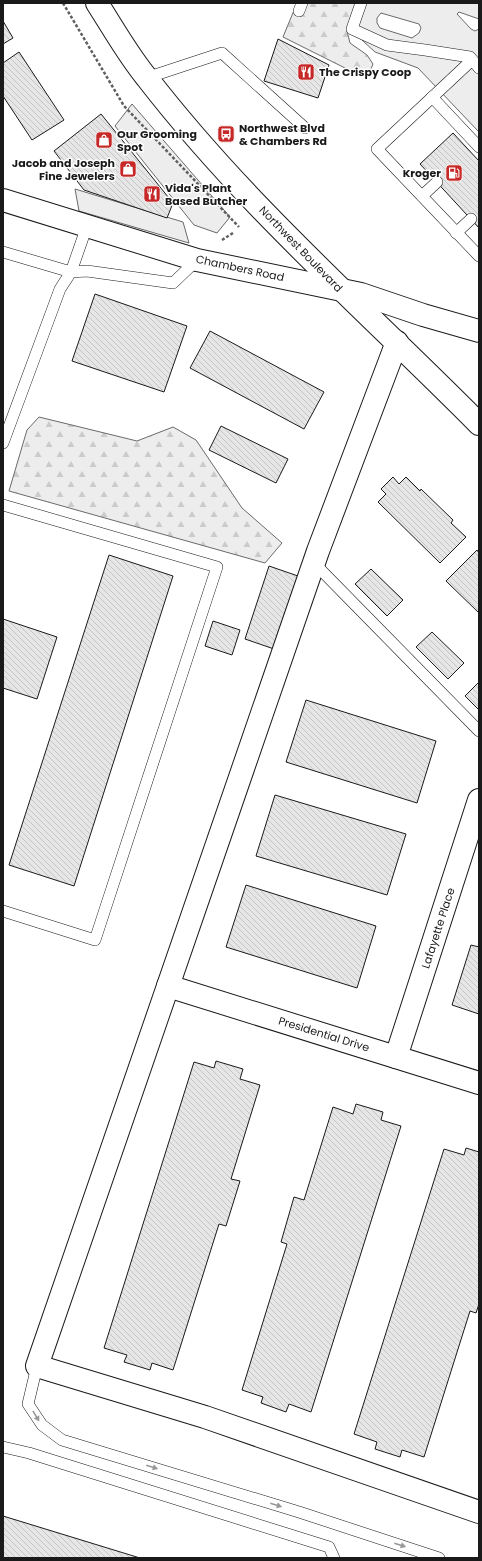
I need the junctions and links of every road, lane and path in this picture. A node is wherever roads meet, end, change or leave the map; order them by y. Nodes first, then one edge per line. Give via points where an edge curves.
1 (62, 3) edge
2 (97, 3) edge
3 (361, 3) edge
4 (476, 64) edge
5 (146, 78) junction
6 (432, 97) junction
7 (305, 128) dead end
8 (477, 149) edge
9 (438, 182) dead end
10 (422, 196) junction
11 (3, 200) edge
12 (471, 219) dead end
13 (87, 226) junction
14 (239, 227) dead end
15 (456, 233) junction
16 (3, 252) edge
17 (479, 256) edge
18 (197, 260) junction
19 (71, 272) junction
20 (339, 289) junction
21 (479, 331) edge
22 (397, 342) junction
23 (479, 424) edge
24 (3, 443) edge
25 (3, 505) edge
26 (314, 563) junction
27 (479, 731) edge
28 (479, 800) edge
29 (3, 911) edge
30 (168, 986) junction
31 (396, 1057) junction
32 (479, 1083) edge
33 (37, 1366) junction
34 (3, 1447) edge
35 (479, 1512) edge
36 (334, 1558) edge
37 (438, 1558) edge

1 - 14 path via 124,106
2 - 5 street, Northwest Boulevard
3 - 4 lane via 352,29 387,45 470,57
4 - 6 lane
5 - 7 lane via 222,53
5 - 20 street, Northwest Boulevard via 215,160
6 - 8 lane
6 - 10 lane via 377,149
9 - 10 lane
10 - 15 lane
11 - 13 street, Chambers Road
12 - 15 lane
13 - 18 street, Chambers Road
13 - 19 lane
15 - 17 lane
16 - 19 lane
18 - 19 lane via 173,283 87,271
18 - 20 street, Chambers Road
19 - 24 lane via 60,289
20 - 21 street, Chambers Road
20 - 22 street, Northwest Boulevard
22 - 23 street, Northwest Boulevard
22 - 26 street
25 - 29 lane via 217,567 95,940
26 - 27 lane
26 - 30 street
28 - 31 street, Lafayette Place
30 - 31 street, Presidential Drive
30 - 33 street
31 - 32 street, Presidential Drive
33 - 35 street via 205,1417
33 -> 37 lane via 28,1404 42,1425 62,1440 299,1512
34 - 36 lane via 329,1547

